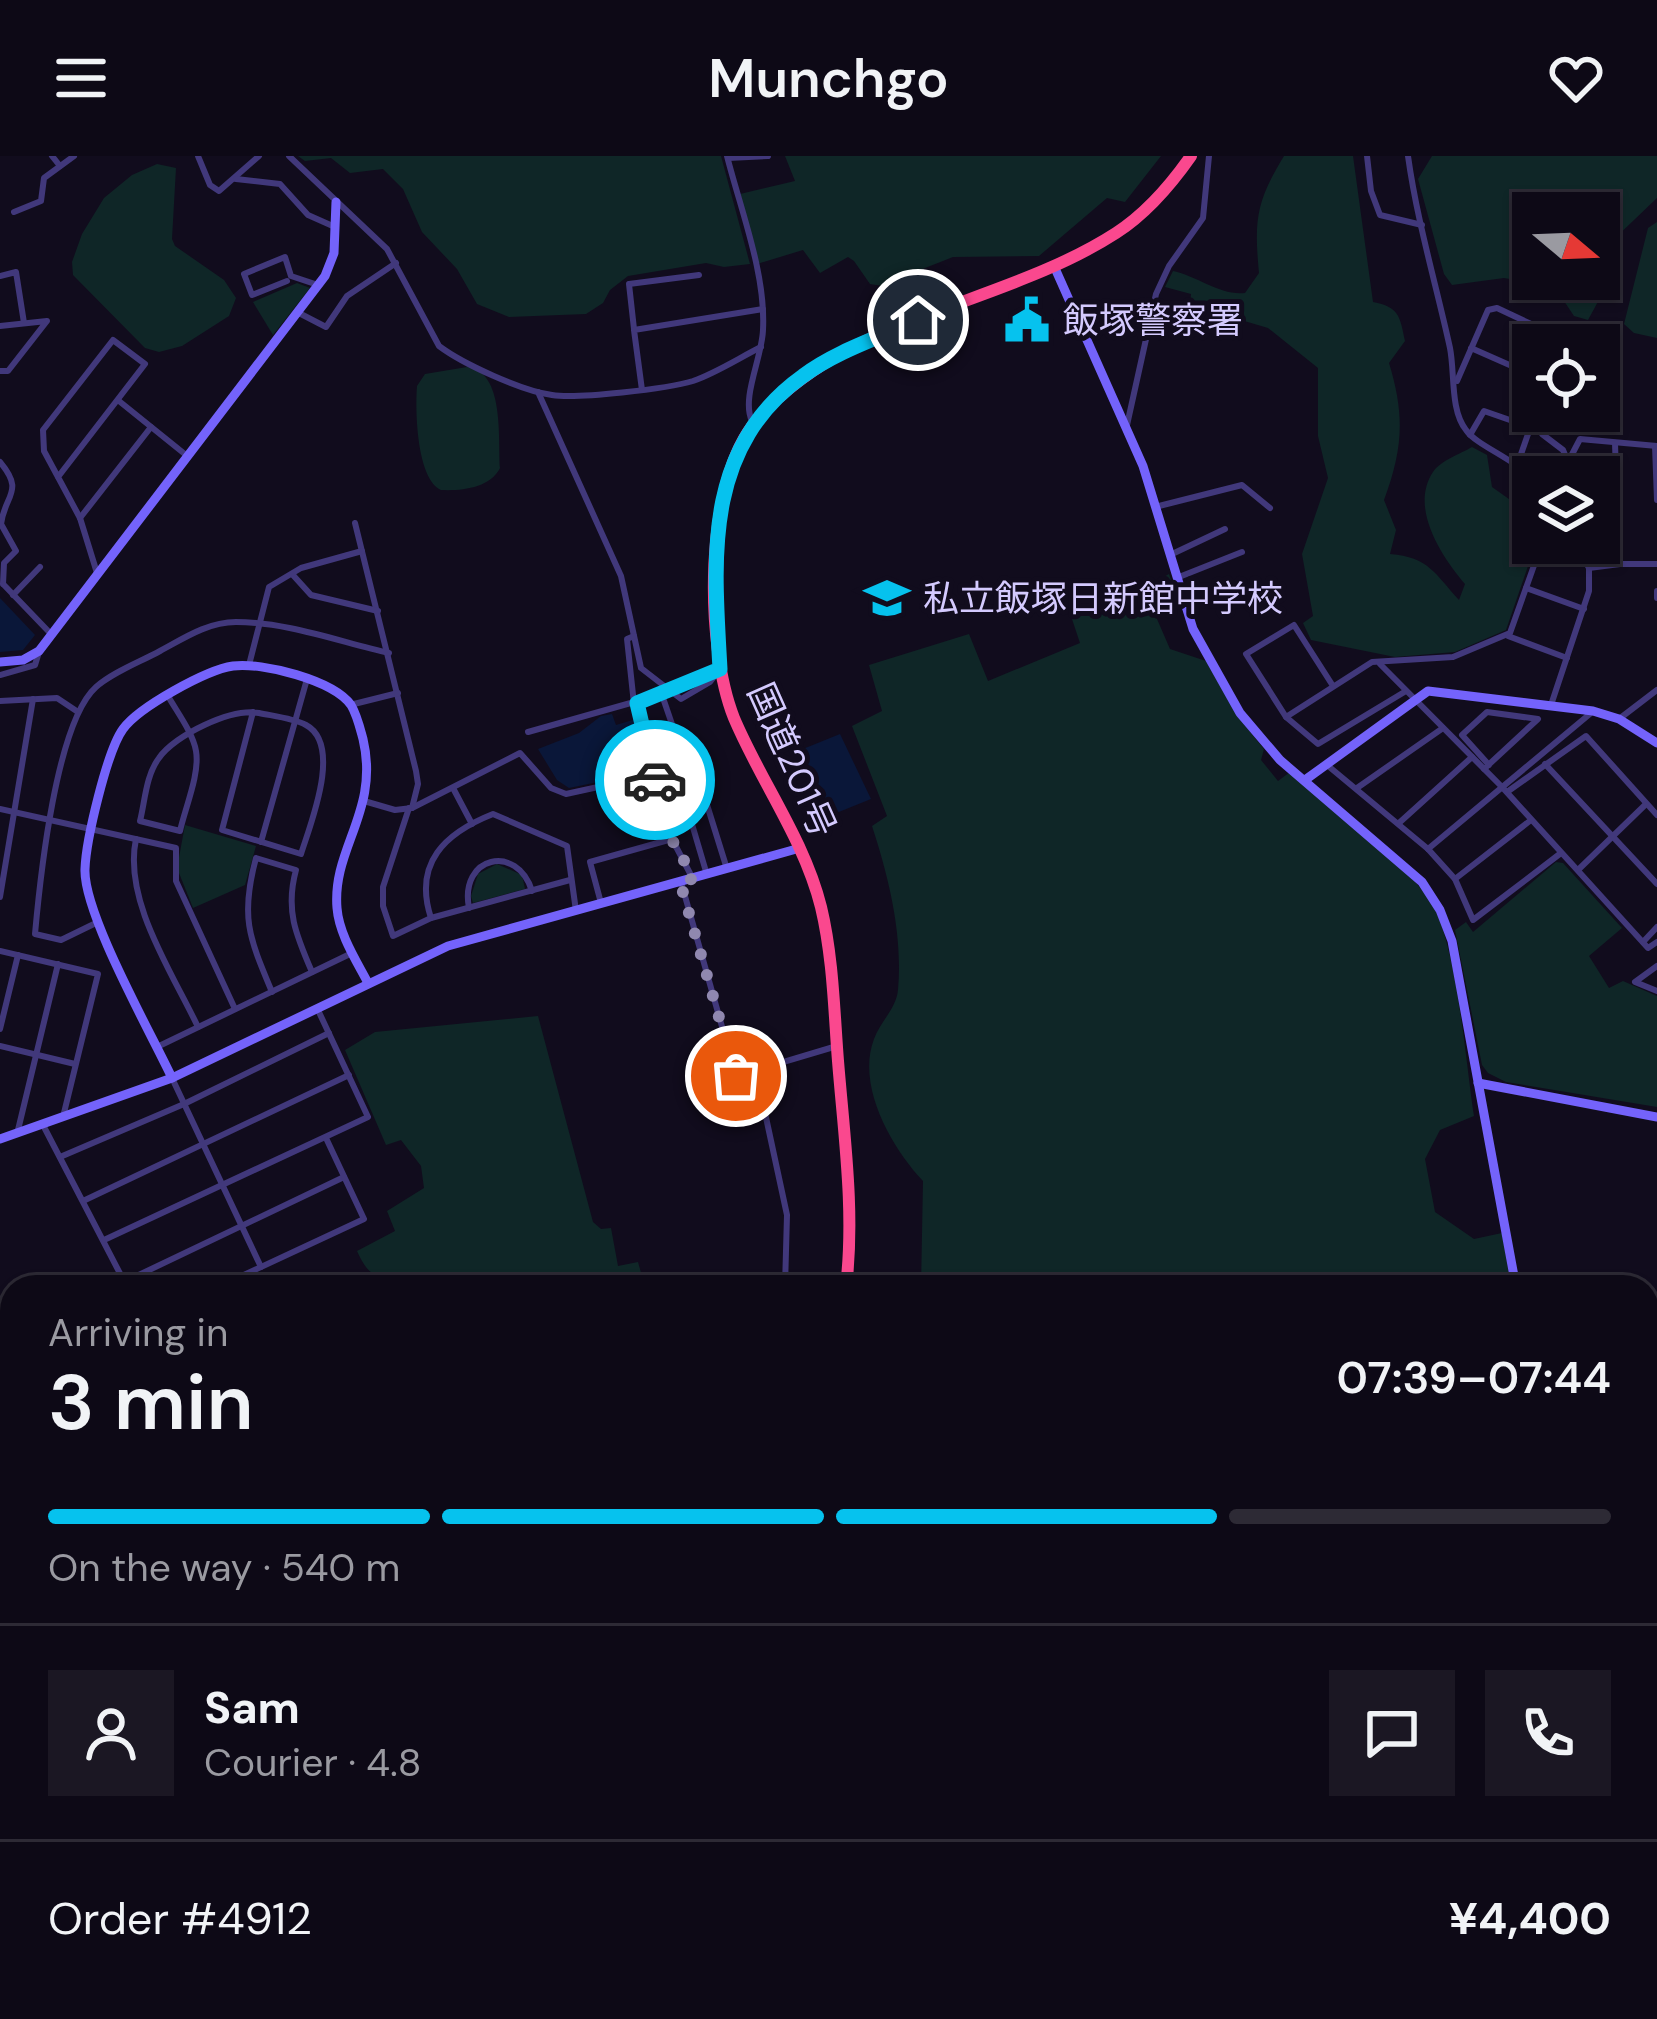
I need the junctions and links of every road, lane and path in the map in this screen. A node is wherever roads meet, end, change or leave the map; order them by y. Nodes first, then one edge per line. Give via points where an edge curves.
1 (52, 156) edge
2 (74, 156) edge
3 (198, 156) edge
4 (259, 156) edge
5 (289, 156) edge
6 (768, 156) edge
7 (1192, 156) edge
8 (1209, 156) edge
9 (1367, 156) edge
10 (1408, 156) edge
11 (727, 157) edge
12 (60, 166) junction
13 (236, 179) junction
14 (336, 202) junction
15 (14, 212) dead end
16 (1422, 225) junction
17 (338, 228) junction
18 (396, 262) junction
19 (1054, 266) junction
20 (699, 275) dead end
21 (0, 276) edge
22 (287, 280) dead end
23 (318, 285) junction
24 (763, 309) junction
25 (297, 312) junction
26 (24, 323) junction
27 (0, 326) edge
28 (634, 330) junction
29 (761, 347) junction
30 (1471, 348) junction
31 (0, 371) edge
32 (1455, 384) junction
33 (642, 390) junction
34 (538, 392) junction
35 (118, 401) junction
36 (753, 424) junction
37 (1127, 425) junction
38 (151, 427) junction
39 (1542, 432) edge
40 (1470, 435) junction
41 (1615, 443) junction
42 (1656, 446) edge
43 (186, 455) junction
44 (1520, 456) edge
45 (1565, 456) edge
46 (1572, 456) edge
47 (1615, 456) edge
48 (1512, 460) edge
49 (0, 462) edge
50 (58, 477) junction
51 (1657, 500) edge
52 (1155, 507) junction
53 (1270, 508) dead end
54 (80, 518) junction
55 (355, 523) dead end
56 (1225, 530) dead end
57 (362, 551) junction
58 (1242, 552) dead end
59 (1170, 555) junction
60 (1535, 564) edge
61 (1586, 564) edge
62 (1620, 564) joint
63 (1657, 564) edge
64 (40, 567) dead end
65 (1588, 568) junction
66 (291, 572) junction
67 (97, 573) junction
68 (1176, 578) junction
69 (2, 583) edge
70 (1526, 589) junction
71 (13, 595) junction
72 (1583, 609) junction
73 (378, 611) junction
74 (259, 623) junction
75 (52, 634) junction
76 (1505, 635) junction
77 (634, 636) junction
78 (39, 651) junction
79 (389, 653) junction
80 (1567, 658) junction
81 (0, 662) edge
82 (1380, 664) junction
83 (249, 665) junction
84 (720, 669) junction
85 (0, 675) edge
86 (307, 680) junction
87 (1333, 686) junction
88 (1657, 690) edge
89 (398, 693) junction
90 (667, 693) junction
91 (1410, 695) junction
92 (168, 696) junction
93 (33, 699) junction
94 (0, 701) edge
95 (636, 703) junction
96 (350, 705) junction
97 (1551, 705) junction
98 (1593, 711) junction
99 (78, 712) junction
100 (253, 712) junction
101 (1286, 717) junction
102 (1619, 719) junction
103 (296, 722) junction
104 (1443, 728) junction
105 (528, 733) dead end
106 (189, 735) junction
107 (1657, 743) edge
108 (1472, 757) junction
109 (1326, 764) junction
110 (1545, 764) junction
111 (1487, 767) junction
112 (687, 768) dead end
113 (653, 776) junction
114 (1306, 780) junction
115 (453, 788) junction
116 (1356, 788) junction
117 (1505, 790) junction
118 (364, 801) junction
119 (1647, 804) junction
120 (411, 808) junction
121 (0, 809) edge
122 (15, 812) junction
123 (1657, 815) edge
124 (51, 819) junction
125 (1531, 820) junction
126 (472, 824) junction
127 (1399, 824) junction
128 (93, 829) junction
129 (1612, 837) junction
130 (136, 839) junction
131 (672, 839) junction
132 (261, 842) junction
133 (800, 848) junction
134 (1428, 849) junction
135 (1561, 853) junction
136 (1579, 868) junction
137 (727, 869) junction
138 (707, 874) junction
139 (570, 880) junction
140 (1455, 880) junction
141 (686, 881) junction
142 (1657, 884) edge
143 (532, 891) junction
144 (0, 898) edge
145 (601, 903) junction
146 (469, 908) junction
147 (576, 911) junction
148 (431, 918) junction
149 (98, 922) junction
150 (1657, 928) edge
151 (1643, 942) junction
152 (1657, 942) edge
153 (0, 951) edge
154 (352, 953) junction
155 (17, 955) junction
156 (58, 964) junction
157 (1657, 966) edge
158 (312, 973) junction
159 (368, 983) junction
160 (1657, 991) edge
161 (272, 992) junction
162 (235, 1009) junction
163 (318, 1009) junction
164 (198, 1027) junction
165 (0, 1029) edge
166 (329, 1033) junction
167 (0, 1046) edge
168 (837, 1046) junction
169 (157, 1047) junction
170 (36, 1054) junction
171 (75, 1064) junction
172 (756, 1071) junction
173 (349, 1076) junction
174 (172, 1078) junction
175 (1478, 1083) junction
176 (184, 1104) junction
177 (63, 1117) junction
178 (1657, 1117) edge
179 (43, 1125) junction
180 (17, 1134) junction
181 (326, 1138) junction
182 (0, 1139) edge
183 (203, 1144) junction
184 (60, 1157) junction
185 (344, 1177) junction
186 (222, 1185) junction
187 (83, 1201) junction
188 (242, 1226) junction
189 (104, 1240) junction
190 (261, 1267) junction
191 (120, 1275) edge
192 (145, 1275) edge
193 (244, 1275) edge
194 (785, 1275) edge
195 (847, 1275) edge
196 (1514, 1275) edge

1 - 12 street
2 - 12 street
3 - 13 street via 215,188
4 - 13 street
5 - 14 street
6 - 11 street
7 - 19 highway, 国道201号 via 1142,214
8 - 37 street via 1203,218 1156,294
9 - 16 street via 1380,215
10 - 16 street
11 - 24 street
12 - 15 street via 44,178 40,201
13 - 17 street via 280,184 314,219
14 - 17 street
14 - 18 street
16 - 32 street
17 - 23 street
18 - 25 street via 347,296 326,327
18 - 34 street via 439,346
19 - 36 highway, 国道201号 via 820,365
19 - 37 street
20 - 28 street via 628,284
21 - 26 street via 16,272
22 - 23 street via 253,295 244,274 285,257 291,276
23 - 25 street
24 - 28 street
24 - 29 street
25 - 43 street
26 - 27 street
26 - 31 street via 47,321
28 - 33 street
29 - 33 street via 693,380
29 - 36 street via 746,404
30 - 30 street via 1492,308 1531,324 1530,374
30 - 32 street
32 - 40 street via 1456,410
33 - 34 street
34 - 77 street via 614,559
35 - 38 street
35 - 50 street
35 - 50 street via 145,364 113,340 43,430
36 - 84 highway, 国道201号 via 718,517
37 - 52 street
38 - 43 street
38 - 54 street
39 - 45 street
40 - 44 street via 1484,411 1527,426
40 - 48 street
41 - 42 street
41 - 46 street via 1580,439
41 - 47 street
42 - 51 street
43 - 67 street
49 - 69 street via 14,489 1,524 16,551 4,563
50 - 54 street
52 - 53 street via 1242,485
52 - 59 street
54 - 67 street
55 - 57 street
56 - 59 street
57 - 66 street
57 - 73 street
58 - 68 street
59 - 68 street
60 - 70 street
61 - 65 street
62 - 63 street
62 - 65 street
64 - 71 street
65 - 72 street
66 - 73 street via 311,595
66 - 74 street via 268,587
67 - 75 street
68 - 114 street via 1193,629 1240,712
69 - 71 street
70 - 72 street
70 - 76 street
71 - 75 street
72 - 80 street
73 - 79 street
74 - 79 street
74 - 83 street
74 - 99 street via 198,631 106,680
75 - 78 street
76 - 80 street
76 - 82 street via 1454,657
77 - 84 street via 641,668 681,699
77 - 95 street via 627,639
78 - 81 street
78 - 85 street via 34,665
79 - 89 street
80 - 97 street
82 - 87 street
82 - 91 street
83 - 86 street
83 - 92 street via 217,670
84 - 90 street
84 - 133 highway, 国道201号 via 736,722
86 - 96 street
86 - 103 street
87 - 101 street
87 - 101 street via 1294,625 1246,654
88 - 102 street
89 - 96 street
89 - 120 street via 418,784
90 - 95 street
90 - 112 street
91 - 97 street via 1434,690
91 - 101 street via 1318,744
91 - 104 street
91 - 109 street
92 - 106 street
92 - 128 street via 117,737
93 - 94 street
93 - 99 street via 57,698
93 - 122 street
95 - 105 street
95 - 113 street
96 - 118 street via 369,768
97 - 98 street
98 - 102 street
98 - 117 street
99 - 124 street
100 - 103 street
100 - 106 street via 231,713
100 - 132 street via 222,830
102 - 107 street
103 - 132 street
103 - 132 street via 318,738 318,797 301,854
104 - 108 street
104 - 116 street
106 - 106 street via 197,756 180,831 140,821 155,763
108 - 111 street
108 - 127 street
109 - 114 street
109 - 116 street
110 - 117 street
110 - 119 street via 1586,736
110 - 129 street
111 - 111 street via 1538,719 1487,712 1462,735
111 - 117 street
113 - 115 street via 566,794 520,753
113 - 131 street
114 - 175 street via 1397,857 1440,910
115 - 120 street
115 - 126 street
116 - 127 street
117 - 125 street
117 - 134 street
118 - 120 street
118 - 154 street via 337,895
119 - 123 street
119 - 129 street
120 - 148 street via 383,906 393,936
121 - 122 street
122 - 124 street
122 - 144 street
124 - 128 street
124 - 149 street via 35,934 61,940
125 - 135 street
125 - 140 street
126 - 139 street via 499,814 563,842
126 - 148 street via 436,853 425,890
127 - 134 street
128 - 130 street
128 - 149 street via 85,881
129 - 136 street
129 - 142 street
130 - 162 street via 176,848 176,881
130 - 164 street via 137,897
131 - 141 street
131 - 145 street via 590,862
133 - 137 street
133 - 168 highway, 国道201号 via 821,907
134 - 140 street
135 - 136 street
135 - 140 street via 1473,920
136 - 151 street
137 - 138 street
137 - 138 street via 703,792 684,797
138 - 141 street
139 - 143 street
139 - 147 street
141 - 145 street
141 - 172 street via 736,1076
143 - 146 street
143 - 146 street via 519,868 488,862 473,874
145 - 147 street
146 - 148 street
147 - 159 street via 448,946
149 - 169 street
150 - 151 street
151 - 152 street
153 - 155 street
154 - 158 street
154 - 159 street
155 - 156 street
155 - 165 street
156 - 170 street
156 - 171 street via 98,974
157 - 160 street via 1635,982
158 - 161 street
158 - 161 street via 290,920 296,870 256,858 246,928
159 - 163 street
161 - 162 street
162 - 164 street
163 - 166 street
163 - 174 street
164 - 169 street
166 - 173 street
166 - 176 street
167 - 170 street
168 - 172 street
168 - 195 highway, 国道201号 via 850,1209
169 - 174 street
170 - 171 street
170 - 180 street
171 - 177 street
172 - 194 street via 787,1215
173 - 181 street via 368,1118
173 - 183 street
174 - 176 street
174 - 177 street
175 - 178 street
175 - 196 street
176 - 183 street
176 - 184 street
177 - 179 street
179 - 180 street
179 - 184 street
180 - 182 street
181 - 185 street
181 - 186 street
183 - 186 street
183 - 187 street
184 - 187 street
185 - 188 street
185 - 190 street via 364,1219
186 - 188 street
186 - 189 street
187 - 189 street
188 - 190 street
188 - 192 street
189 - 191 street
190 - 193 street

